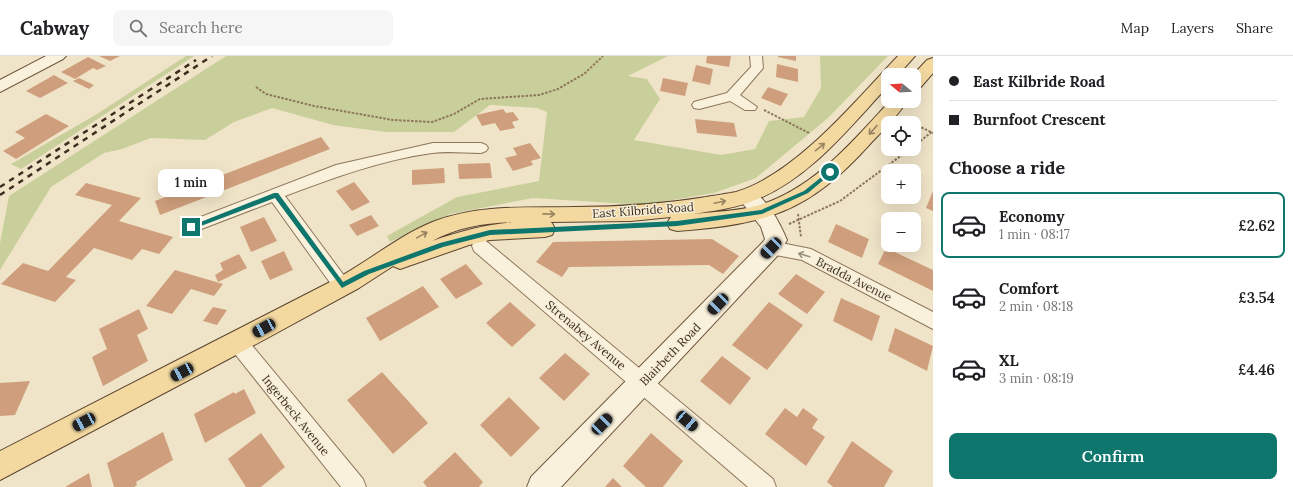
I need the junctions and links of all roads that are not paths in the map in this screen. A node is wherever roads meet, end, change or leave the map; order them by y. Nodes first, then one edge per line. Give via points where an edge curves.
1 (58, 56) edge
2 (756, 56) edge
3 (907, 56) edge
4 (933, 63) edge
5 (895, 68) edge
6 (921, 76) edge
7 (881, 83) edge
8 (0, 87) edge
9 (732, 96) junction
10 (699, 105) dead end
11 (750, 107) dead end
12 (893, 108) edge
13 (481, 148) dead end
14 (276, 195) junction
15 (763, 221) junction
16 (191, 227) dead end
17 (480, 246) dead end
18 (342, 286) junction
19 (933, 320) edge
20 (238, 342) junction
21 (643, 383) junction
22 (0, 466) edge
23 (355, 487) edge
24 (541, 487) edge
25 (765, 487) edge

1 - 8 street
2 - 9 street via 757,68
3 - 5 main road, East Kilbride Road
4 - 6 main road
15 -> 7 main road, East Kilbride Road via 790,171 825,143
9 - 10 street
9 - 11 street
12 -> 15 main road, East Kilbride Road via 819,183
13 - 14 street via 433,148 385,158 340,169
14 - 16 street
14 - 18 street
15 - 18 main road, East Kilbride Road via 490,232 442,244 367,272
19 -> 15 street, Bradda Avenue via 805,254
15 - 21 street, Blairbeth Road
17 - 21 street, Strenabey Avenue
18 - 20 main road, East Kilbride Road
20 - 22 main road, East Kilbride Road
20 - 23 street, Ingerbeck Avenue
21 - 24 street, Blairbeth Road
21 - 25 street, Strenabey Avenue

